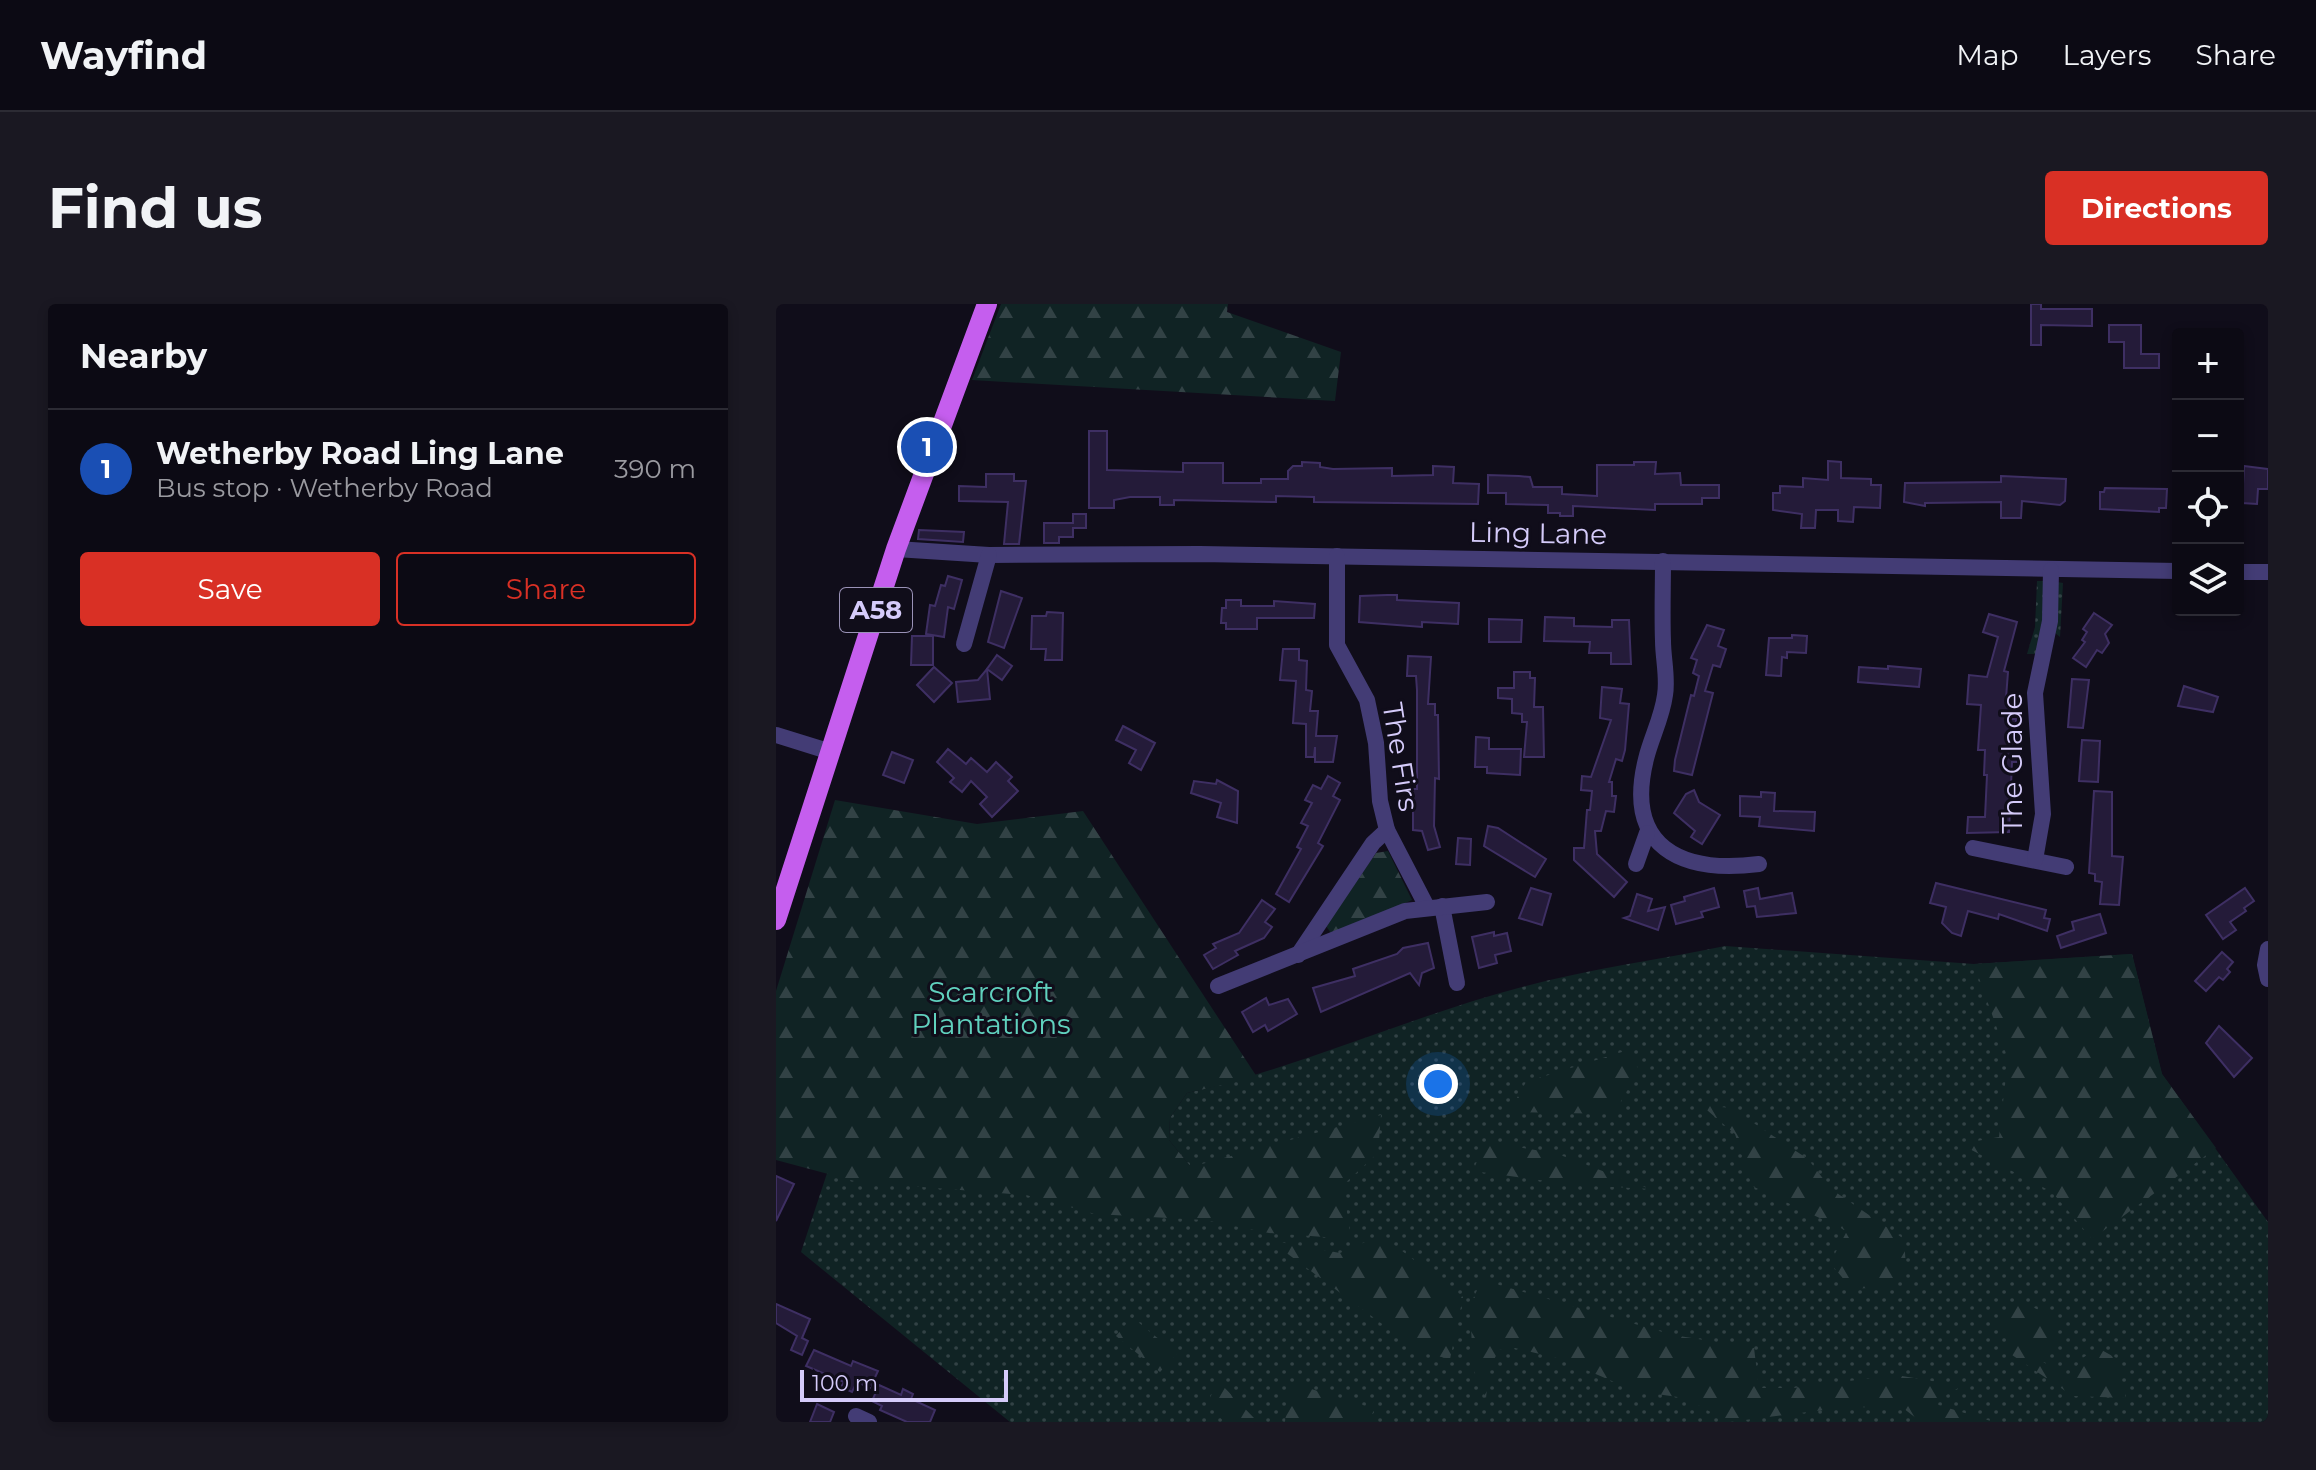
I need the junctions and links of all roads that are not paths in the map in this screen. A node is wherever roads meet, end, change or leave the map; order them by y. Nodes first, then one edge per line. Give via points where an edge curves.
1 (987, 304) edge
2 (896, 549) junction
3 (989, 555) junction
4 (1337, 556) junction
5 (1663, 561) junction
6 (2051, 570) junction
7 (2172, 571) edge
8 (2244, 572) edge
9 (2268, 572) edge
10 (964, 644) dead end
11 (776, 735) edge
12 (831, 752) junction
13 (1387, 830) junction
14 (1647, 833) junction
15 (1973, 848) dead end
16 (2035, 860) junction
17 (1636, 864) dead end
18 (1759, 864) dead end
19 (2066, 867) dead end
20 (1487, 902) dead end
21 (1434, 906) junction
22 (776, 920) edge
23 (2268, 949) edge
24 (1298, 955) junction
25 (2268, 979) edge
26 (1457, 983) dead end
27 (1218, 986) dead end

1 - 2 main road, A58
2 - 3 street, Ling Lane
2 - 12 main road, A58
3 - 4 street, Ling Lane
3 - 10 street
4 - 5 street, Ling Lane
4 - 13 street, The Firs via 1337,645 1367,700
5 - 6 street, Ling Lane
5 - 14 street via 1666,692 1642,785
6 - 7 street, Ling Lane
6 - 16 street, The Glade via 2050,621 2035,693 2043,814
8 - 9 street
11 - 12 street
12 - 22 main road, A58
13 - 21 street, The Firs
13 - 24 street, The Firs
14 - 17 street
14 - 18 street via 1660,847 1683,858 1721,866
15 - 16 street, The Glade
16 - 19 street, The Glade
20 - 21 street
21 - 24 street via 1405,911
21 - 26 street, The Firs
23 - 25 street
24 - 27 street

